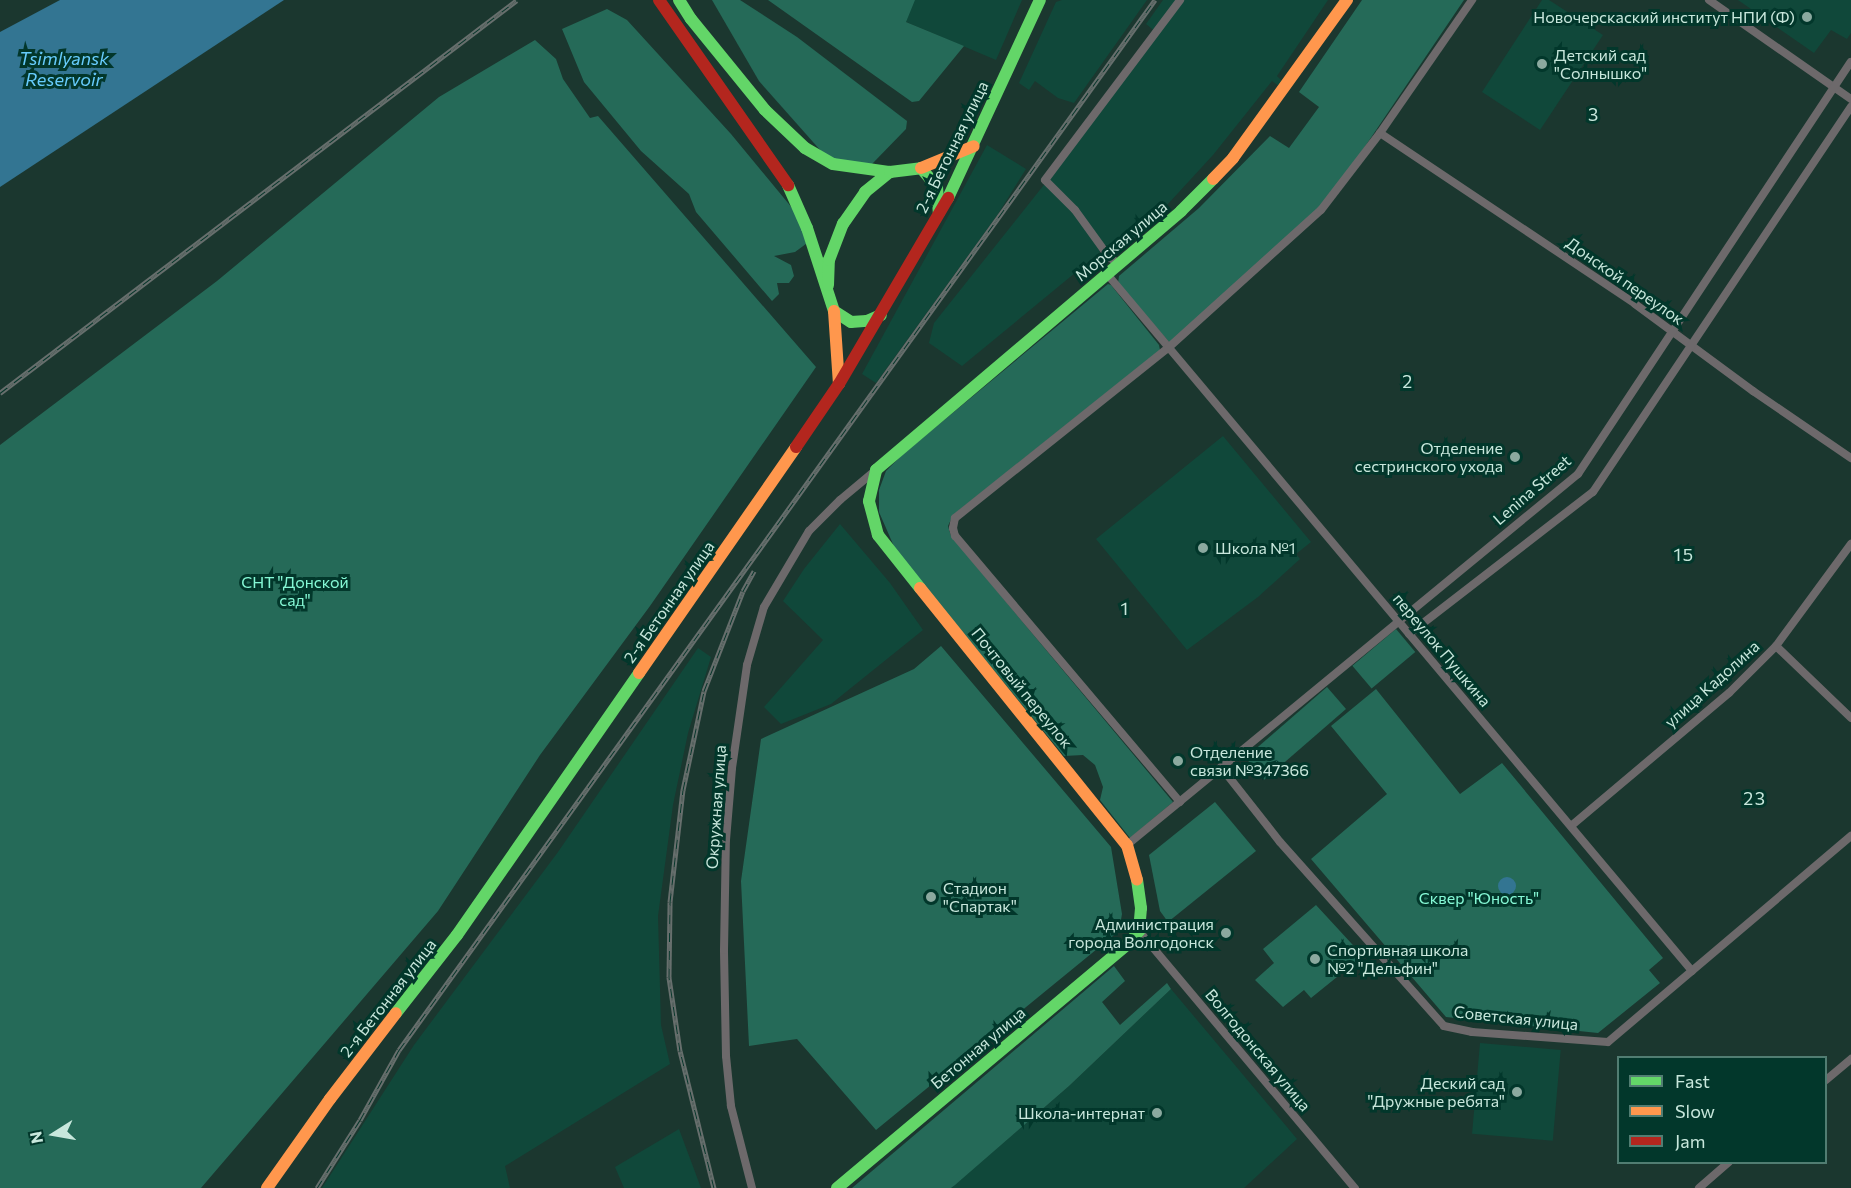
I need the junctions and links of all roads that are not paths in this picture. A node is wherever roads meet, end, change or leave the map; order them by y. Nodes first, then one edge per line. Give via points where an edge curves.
1 (658, 0) edge
2 (679, 0) edge
3 (1040, 0) edge
4 (1180, 0) edge
5 (1347, 0) edge
6 (1472, 0) edge
7 (1709, 0) edge
8 (1851, 62) edge
9 (1834, 87) junction
10 (1851, 99) edge
11 (1851, 106) edge
12 (1380, 133) junction
13 (974, 146) junction
14 (921, 168) junction
15 (890, 172) junction
16 (939, 213) junction
17 (1119, 264) junction
18 (1107, 274) junction
19 (828, 294) junction
20 (834, 311) junction
21 (880, 315) junction
22 (1673, 332) junction
23 (1690, 346) junction
24 (1167, 349) junction
25 (839, 384) junction
26 (1851, 458) edge
27 (876, 470) junction
28 (1851, 544) edge
29 (1399, 622) junction
30 (1409, 634) junction
31 (1776, 646) junction
32 (1851, 718) edge
33 (1221, 767) junction
34 (1180, 802) junction
35 (1571, 826) junction
36 (1851, 836) edge
37 (1127, 845) junction
38 (1138, 932) junction
39 (1692, 971) junction
40 (1851, 1059) edge
41 (1827, 1079) edge
42 (1727, 1164) edge
43 (267, 1188) edge
44 (752, 1188) edge
45 (837, 1188) edge
46 (1355, 1188) edge
47 (1699, 1188) edge

1 - 19 main road via 784,176 800,207
2 - 15 main road via 765,110 805,148 833,164
3 - 13 main road, 2-я Бетонная улица
4 - 17 street via 1045,180
5 - 17 main road, Морская улица via 1233,158 1181,212
6 - 12 street
7 - 9 street
8 - 9 street, Lenina Street
9 - 10 street
9 - 22 street, Lenina Street
11 - 23 street
12 - 22 street, Донской переулок
12 - 24 street via 1321,210
13 - 14 main road
13 - 16 main road, 2-я Бетонная улица
14 - 15 main road
14 - 16 main road via 937,186
15 - 19 main road via 866,192 843,224 829,260
16 - 21 main road, 2-я Бетонная улица
17 - 18 main road, Морская улица
18 - 24 street, переулок Пушкина
18 - 27 main road, Морская улица
19 - 20 main road
20 - 21 main road via 851,322
20 - 25 main road
21 - 25 main road, 2-я Бетонная улица
22 - 23 street, Донской переулок
22 - 29 street, Lenina Street via 1578,474
23 - 26 street, Донской переулок
23 - 30 street via 1593,492
24 - 29 street, переулок Пушкина
24 - 34 street via 955,518 952,528
25 - 43 main road, 2-я Бетонная улица via 457,935 330,1099
27 - 37 main road, Почтовый переулок via 869,501 878,535
27 - 44 street, Окружная улица via 809,531 764,607 747,665 727,830 724,950 731,1106
28 - 31 street, улица Кадолина
29 - 30 street, переулок Пушкина
29 - 33 street, Lenina Street
30 - 35 street, переулок Пушкина
31 - 32 street
31 - 35 street, улица Кадолина via 1729,693
33 - 34 street, Lenina Street
33 - 39 street, Советская улица via 1280,842 1444,1026 1472,1032 1608,1042
34 - 37 street, Lenina Street
35 - 39 street, переулок Пушкина
36 - 39 street, Советская улица
37 - 38 main road, Почтовый переулок via 1139,887
38 - 45 main road, Бетонная улица
38 - 46 street, Волгодонская улица
40 - 41 street
42 - 47 street

